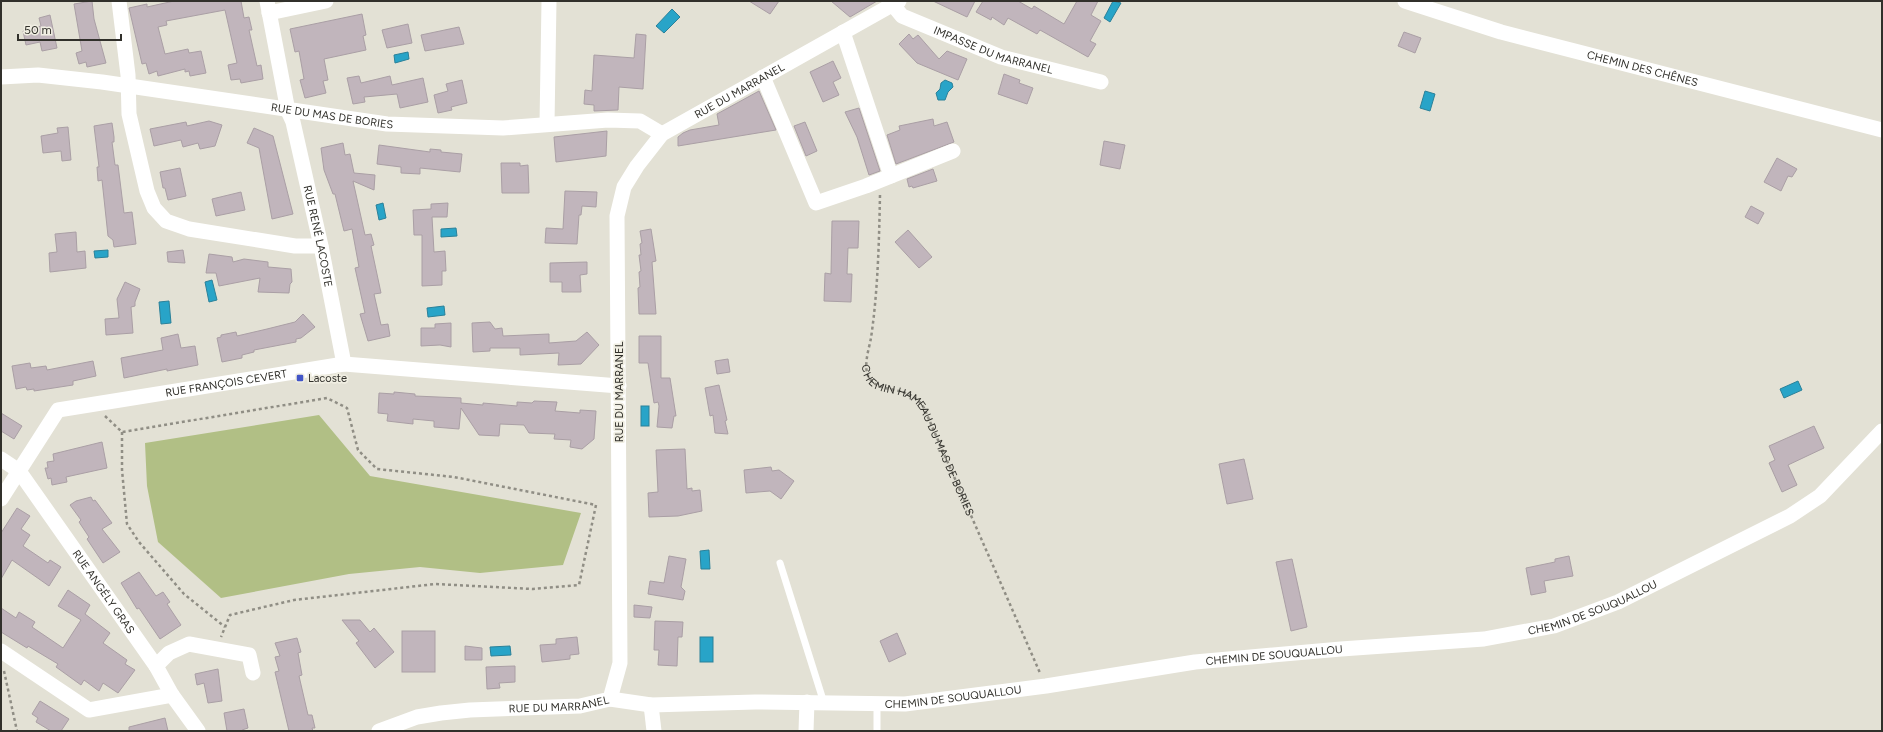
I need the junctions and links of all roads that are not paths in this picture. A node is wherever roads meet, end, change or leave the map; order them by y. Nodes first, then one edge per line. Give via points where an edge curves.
1 (118, 1) edge
2 (326, 1) edge
3 (549, 1) edge
4 (1405, 1) edge
5 (896, 3) edge
6 (268, 7) edge
7 (843, 32) junction
8 (1, 77) edge
9 (763, 77) junction
10 (1101, 82) dead end
11 (128, 86) junction
12 (288, 111) junction
13 (547, 124) junction
14 (1882, 130) edge
15 (662, 134) junction
16 (953, 151) dead end
17 (886, 178) junction
18 (321, 246) junction
19 (344, 364) junction
20 (619, 386) junction
21 (1882, 431) edge
22 (1, 460) edge
23 (19, 471) junction
24 (1, 499) edge
25 (780, 563) dead end
26 (2, 657) edge
27 (156, 666) junction
28 (253, 673) dead end
29 (172, 695) junction
30 (610, 699) junction
31 (807, 702) junction
32 (824, 703) junction
33 (877, 703) junction
34 (651, 706) junction
35 (198, 731) edge
36 (379, 731) edge
37 (654, 731) edge
38 (806, 731) edge
39 (877, 731) edge

1 - 11 street
2 - 6 street
3 - 13 street
4 - 14 street, CHEMIN DES CHÊNES via 1501,32
5 - 7 street, RUE DU MARRANEL
5 - 10 street, IMPASSE DU MARRANEL via 902,16 1001,57
6 - 12 street, RUE RENÉ LACOSTE
7 - 9 street, RUE DU MARRANEL
7 - 17 street
8 - 11 street, RUE DU MAS DE BORIES via 38,75
9 - 15 street, RUE DU MARRANEL
9 - 17 street via 816,203
11 - 12 street, RUE DU MAS DE BORIES
11 - 18 street via 129,114 147,191 154,208 166,221 189,230 295,246
12 - 13 street, RUE DU MAS DE BORIES via 386,124 503,128
12 - 18 street, RUE RENÉ LACOSTE via 293,122
13 - 15 street, RUE DU MAS DE BORIES via 608,120 640,121
15 - 20 street, RUE DU MARRANEL via 624,187 618,216
16 - 17 street
18 - 19 street, RUE RENÉ LACOSTE
19 - 20 street, RUE FRANÇOIS CEVERT
19 - 23 street, RUE FRANÇOIS CEVERT via 58,410
20 - 30 street, RUE DU MARRANEL via 620,664
21 - 33 street, CHEMIN DE SOUQUALLOU via 1820,496 1790,516 1618,602 1554,626 1484,639 1195,662 1046,686 905,704
22 - 23 street, RUE ANGÉLY GRAS
23 - 24 street, RUE FRANÇOIS CEVERT
23 - 27 street, RUE ANGÉLY GRAS
25 - 32 lane
26 - 29 street via 89,710
27 - 28 street via 169,653 189,644 249,655
27 - 29 street, RUE ANGÉLY GRAS
29 - 35 street, RUE ANGÉLY GRAS
30 - 34 street, CHEMIN DE SOUQUALLOU
30 - 36 street, RUE DU MARRANEL via 580,706 441,713 417,717
31 - 32 street, CHEMIN DE SOUQUALLOU
31 - 34 street, CHEMIN DE SOUQUALLOU
31 - 38 street
32 - 33 street, CHEMIN DE SOUQUALLOU
33 - 39 lane
34 - 37 street

